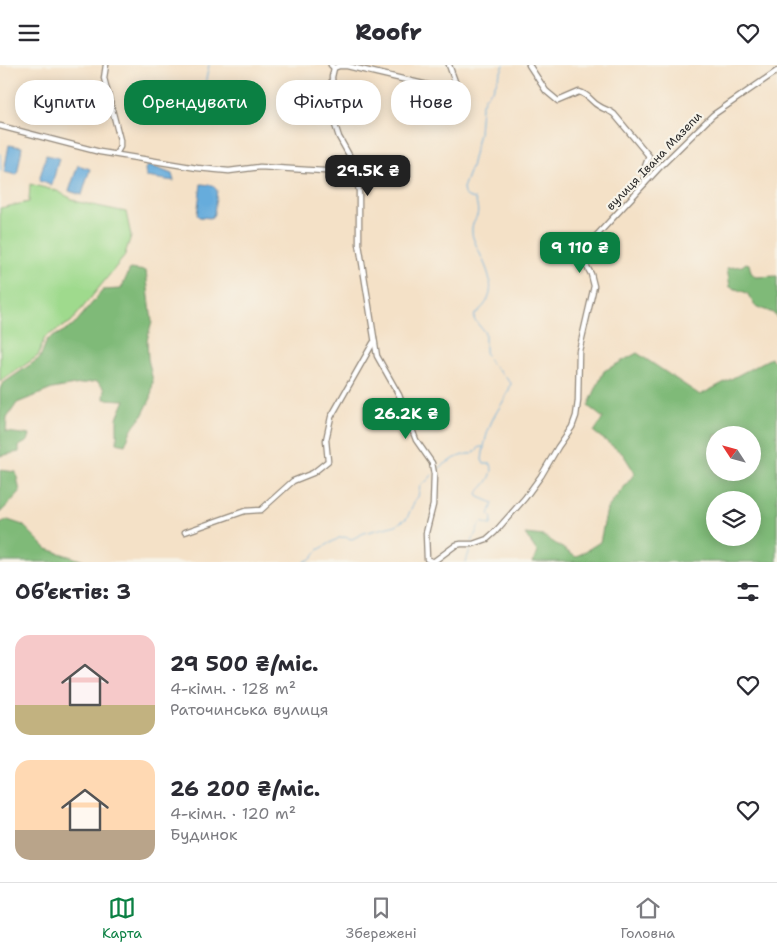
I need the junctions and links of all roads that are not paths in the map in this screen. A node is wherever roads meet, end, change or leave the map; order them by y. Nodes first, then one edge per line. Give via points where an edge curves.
1 (106, 65) edge
2 (449, 65) edge
3 (529, 65) edge
4 (332, 67) edge
5 (777, 71) edge
6 (405, 80) edge
7 (454, 80) edge
8 (0, 126) edge
9 (116, 154) junction
10 (356, 175) junction
11 (645, 183) junction
12 (373, 343) junction
13 (185, 532) dead end

1 - 9 street via 106,91 120,140
2 - 7 street
3 - 11 street via 546,91 558,101 579,92 614,114 649,156 644,169
4 - 6 street via 347,67
4 - 10 street via 334,122
5 - 11 street, вулиця Івана Мазепи via 713,115
8 - 9 street
9 - 10 street via 229,171 260,167
10 - 12 street via 359,244
11 - 12 street, вулиця Івана Мазепи via 592,239 583,253 582,259 594,286 579,351 578,401 572,427 542,476 495,533 473,544 461,544 434,562 427,559 426,533 433,505 432,463 412,432
12 - 13 street via 331,417 326,439 328,461 323,467 292,481 261,510 246,511

